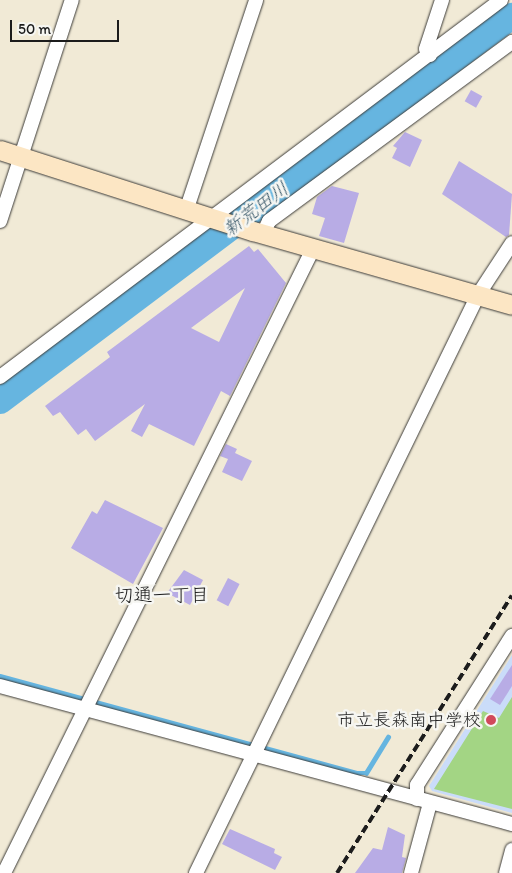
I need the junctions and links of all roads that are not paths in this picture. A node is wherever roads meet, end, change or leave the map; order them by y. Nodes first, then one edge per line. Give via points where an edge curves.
1 (72, 0) edge
2 (256, 0) edge
3 (442, 0) edge
4 (501, 0) edge
5 (512, 42) edge
6 (430, 55) junction
7 (0, 150) edge
8 (21, 157) junction
9 (186, 211) junction
10 (213, 218) junction
11 (0, 221) edge
12 (258, 232) junction
13 (512, 242) edge
14 (313, 249) junction
15 (478, 295) junction
16 (512, 305) edge
17 (0, 377) edge
18 (512, 636) edge
19 (0, 686) edge
20 (87, 709) junction
21 (254, 754) junction
22 (423, 801) junction
23 (512, 824) edge
24 (512, 850) edge
25 (4, 873) edge
26 (196, 873) edge
27 (411, 873) edge
28 (506, 873) edge

1 - 8 street
2 - 9 street
3 - 6 street via 426,49
4 - 6 street
5 - 12 street via 268,221
6 - 10 street
7 - 8 street
8 - 9 street
8 - 11 street
9 - 10 street
10 - 12 street
10 - 17 street
12 - 14 street
13 - 15 street
14 - 15 street
14 - 20 street
15 - 16 street
15 - 21 street
18 - 22 street via 417,785
19 - 20 street
20 - 21 street
20 - 25 street
21 - 22 street
21 - 26 street
22 - 23 street
22 - 27 street
24 - 28 street

